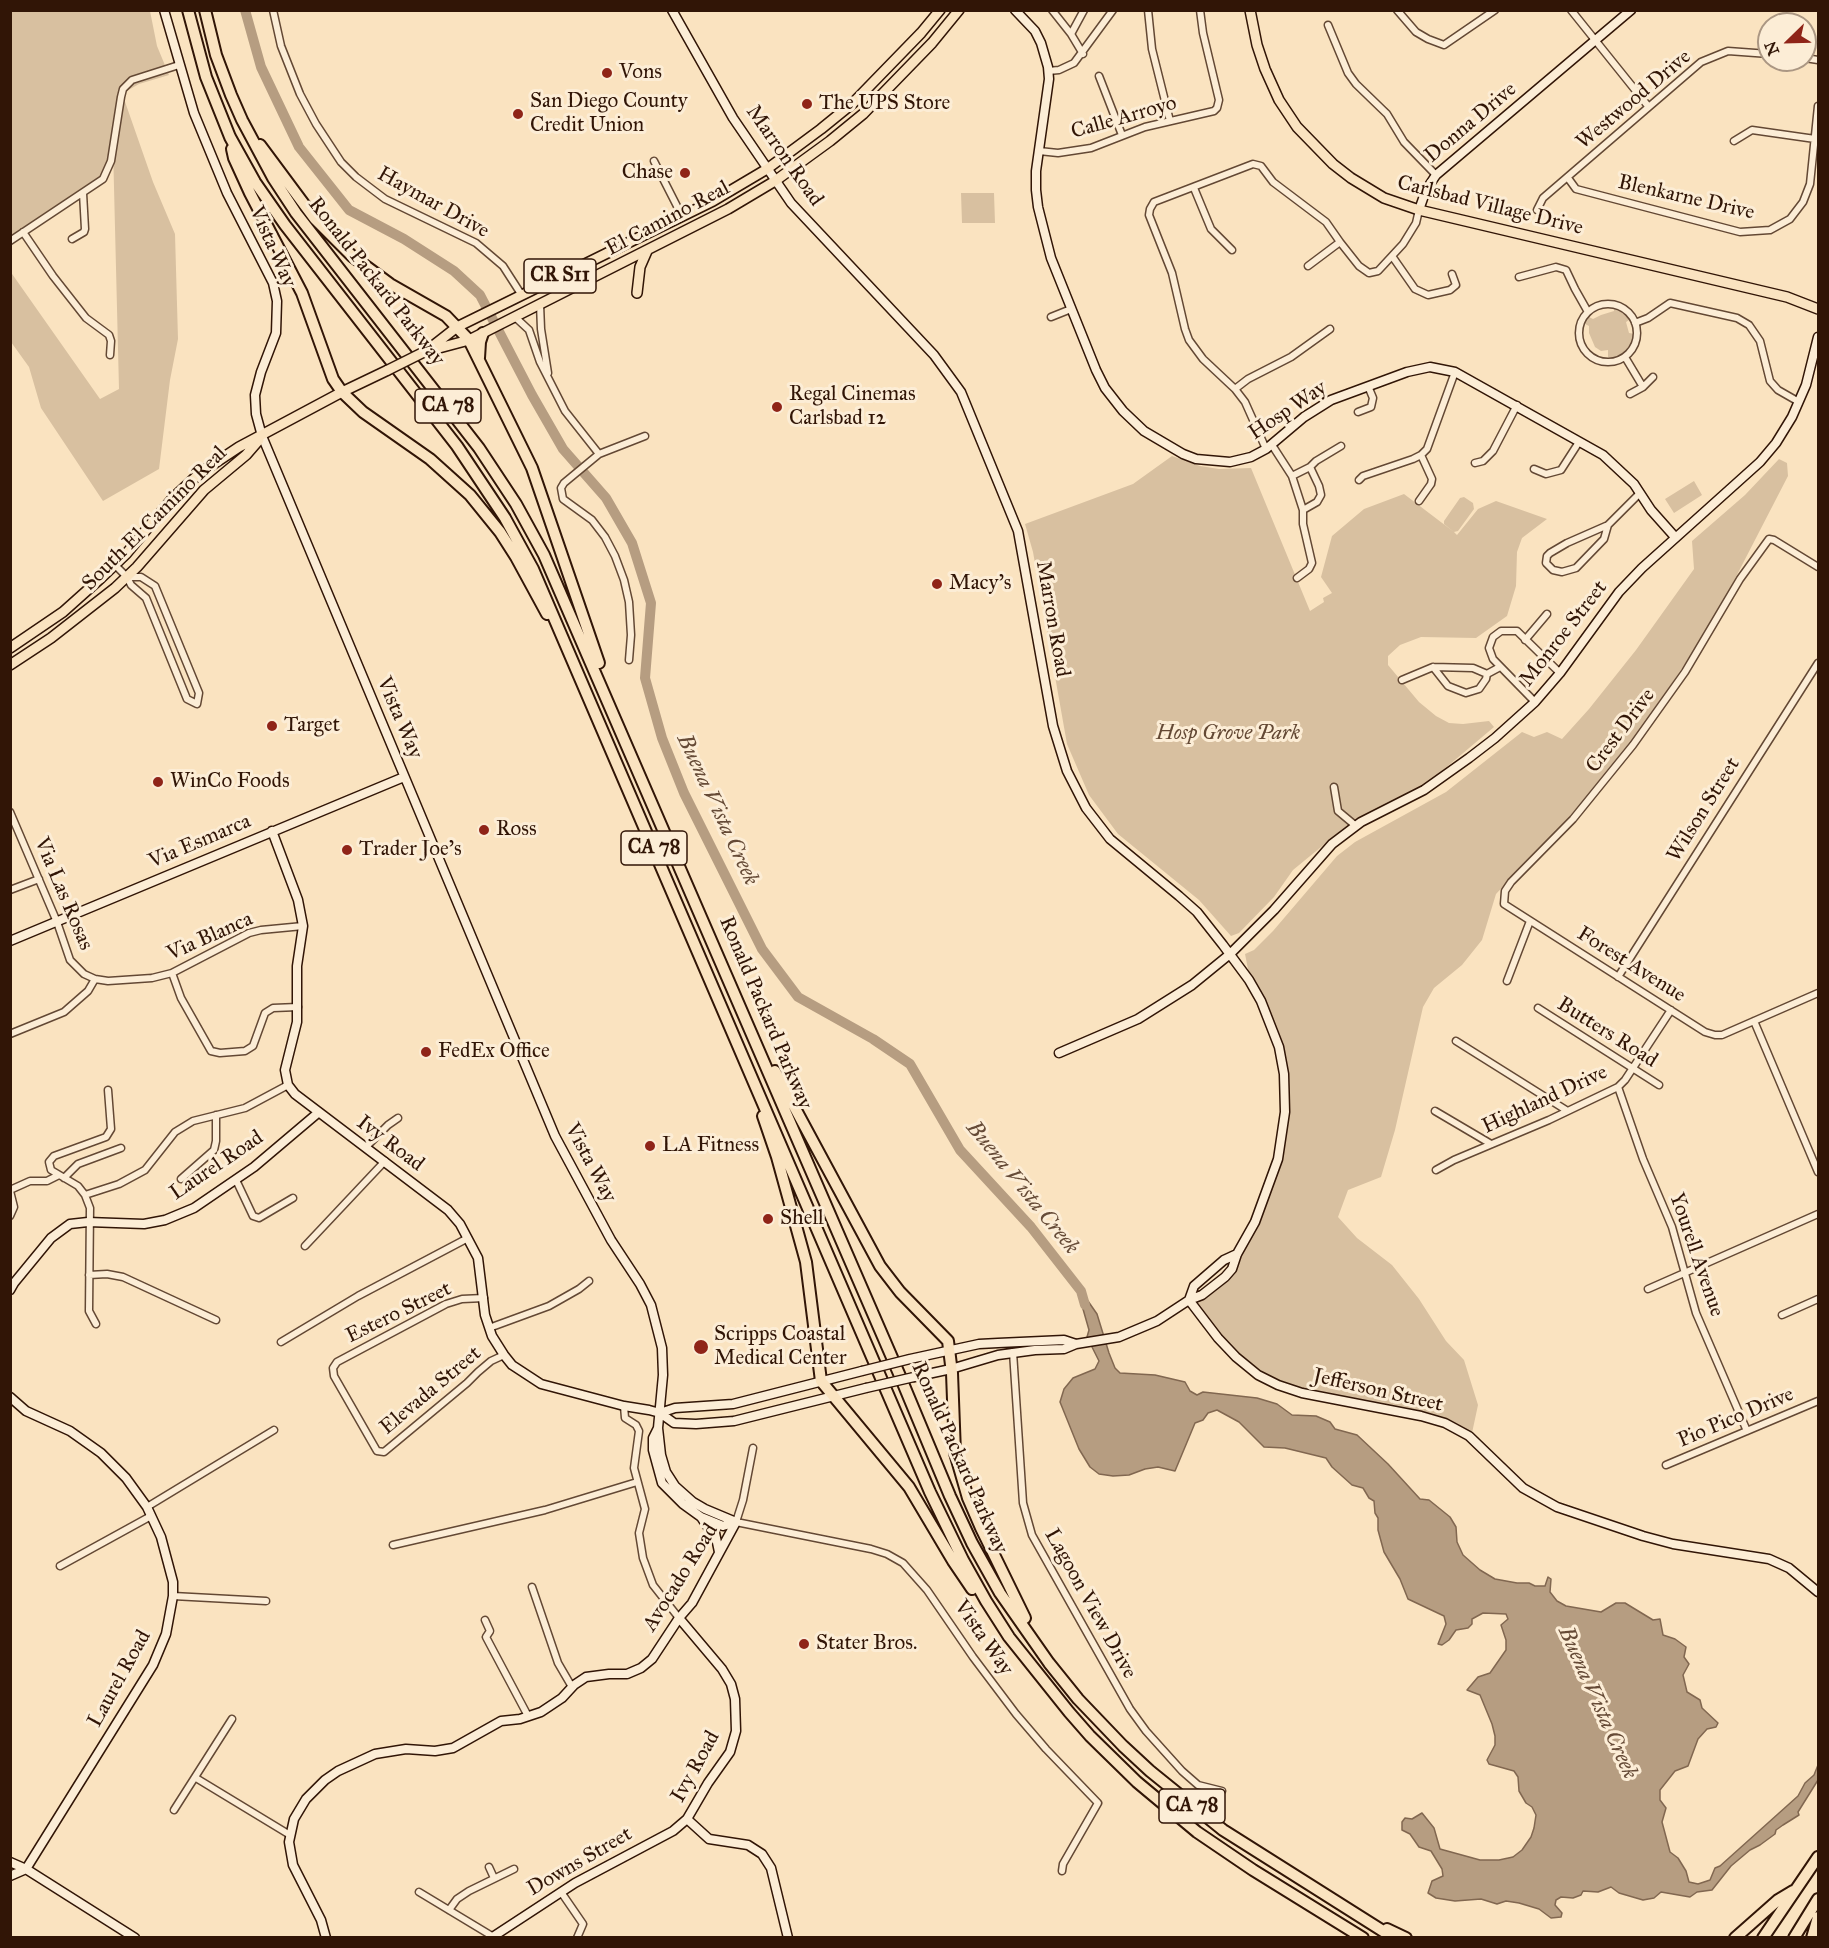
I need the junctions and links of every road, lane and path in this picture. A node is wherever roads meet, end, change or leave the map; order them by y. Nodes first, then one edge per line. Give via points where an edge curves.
1 (164, 10) edge
2 (188, 10) edge
3 (205, 10) edge
4 (273, 10) edge
5 (672, 10) edge
6 (940, 10) edge
7 (959, 10) edge
8 (1015, 10) edge
9 (1052, 10) edge
10 (1084, 10) edge
11 (1113, 10) edge
12 (1148, 10) edge
13 (1200, 10) edge
14 (1250, 10) edge
15 (1397, 10) edge
16 (1495, 10) edge
17 (1571, 10) edge
18 (1631, 10) edge
19 (1328, 25) dead end
20 (1071, 34) junction
21 (1597, 41) junction
22 (1757, 52) edge
23 (1083, 54) junction
24 (179, 65) junction
25 (1048, 71) junction
26 (1099, 76) dead end
27 (1648, 106) junction
28 (1818, 106) edge
29 (242, 120) junction
30 (1170, 121) junction
31 (1122, 135) junction
32 (230, 137) junction
33 (1815, 139) junction
34 (1734, 141) dead end
35 (1039, 151) junction
36 (654, 161) dead end
37 (766, 169) junction
38 (1436, 175) junction
39 (1568, 178) junction
40 (775, 181) junction
41 (1194, 188) junction
42 (83, 193) junction
43 (1419, 210) junction
44 (1537, 210) dead end
45 (682, 216) junction
46 (23, 232) junction
47 (72, 239) dead end
48 (10, 241) edge
49 (1340, 242) junction
50 (1232, 250) dead end
51 (647, 251) junction
52 (1392, 256) junction
53 (1308, 266) dead end
54 (1452, 274) dead end
55 (1519, 278) dead end
56 (637, 293) dead end
57 (521, 294) junction
58 (540, 304) junction
59 (1071, 309) junction
60 (1818, 309) edge
61 (1588, 312) junction
62 (1051, 317) dead end
63 (510, 319) junction
64 (1635, 323) junction
65 (457, 327) junction
66 (1330, 329) dead end
67 (483, 333) junction
68 (1818, 337) edge
69 (469, 340) junction
70 (424, 352) junction
71 (110, 355) dead end
72 (1625, 357) junction
73 (480, 361) junction
74 (1455, 372) junction
75 (548, 374) junction
76 (1653, 377) dead end
77 (1368, 386) junction
78 (1643, 387) junction
79 (1235, 389) junction
80 (342, 392) junction
81 (1630, 394) dead end
82 (1799, 402) junction
83 (1517, 405) junction
84 (1358, 412) dead end
85 (262, 436) junction
86 (645, 436) dead end
87 (1579, 442) junction
88 (1341, 446) dead end
89 (1269, 447) junction
90 (599, 454) junction
91 (1421, 455) junction
92 (1475, 463) dead end
93 (1310, 467) junction
94 (1534, 469) dead end
95 (1292, 476) junction
96 (1359, 480) dead end
97 (1640, 493) junction
98 (1419, 501) dead end
99 (1303, 510) junction
100 (1608, 525) junction
101 (1676, 537) junction
102 (115, 565) junction
103 (1818, 567) edge
104 (127, 577) junction
105 (1298, 578) dead end
106 (1547, 614) dead end
107 (1525, 640) junction
108 (10, 648) edge
109 (629, 660) dead end
110 (1818, 663) edge
111 (10, 665) edge
112 (1433, 667) junction
113 (1500, 667) junction
114 (1560, 673) junction
115 (579, 674) junction
116 (1487, 674) junction
117 (1402, 680) dead end
118 (1534, 702) junction
119 (615, 715) junction
120 (404, 777) junction
121 (1334, 787) dead end
122 (10, 812) edge
123 (1356, 826) junction
124 (272, 831) junction
125 (39, 879) junction
126 (10, 890) edge
127 (1530, 921) junction
128 (57, 922) junction
129 (303, 926) junction
130 (10, 941) edge
131 (1230, 954) junction
132 (172, 973) junction
133 (1618, 977) junction
134 (95, 979) junction
135 (1507, 981) dead end
136 (1818, 993) edge
137 (737, 999) junction
138 (298, 1007) junction
139 (1538, 1008) dead end
140 (1671, 1010) junction
141 (1754, 1021) junction
142 (730, 1022) junction
143 (10, 1034) edge
144 (1456, 1041) dead end
145 (1059, 1053) dead end
146 (1632, 1068) junction
147 (288, 1085) junction
148 (1659, 1085) dead end
149 (1618, 1087) junction
150 (108, 1090) dead end
151 (1566, 1110) junction
152 (1436, 1111) dead end
153 (319, 1112) junction
154 (216, 1115) junction
155 (398, 1118) dead end
156 (1491, 1144) junction
157 (366, 1147) junction
158 (122, 1148) dead end
159 (385, 1161) junction
160 (1436, 1170) dead end
161 (1818, 1172) edge
162 (62, 1176) junction
163 (181, 1179) dead end
164 (236, 1180) junction
165 (10, 1190) edge
166 (85, 1195) junction
167 (293, 1198) dead end
168 (1818, 1214) edge
169 (10, 1216) edge
170 (88, 1222) junction
171 (468, 1238) junction
172 (305, 1246) dead end
173 (1684, 1272) junction
174 (89, 1275) junction
175 (589, 1281) dead end
176 (1648, 1289) dead end
177 (10, 1290) edge
178 (484, 1298) junction
179 (1818, 1299) edge
180 (1189, 1300) junction
181 (1782, 1315) dead end
182 (216, 1320) dead end
183 (96, 1324) dead end
184 (489, 1328) junction
185 (281, 1342) dead end
186 (1076, 1344) junction
187 (948, 1351) junction
188 (1013, 1352) junction
189 (504, 1355) junction
190 (951, 1369) junction
191 (821, 1381) junction
192 (833, 1396) junction
193 (10, 1397) edge
194 (1818, 1401) edge
195 (624, 1406) junction
196 (660, 1413) junction
197 (658, 1428) junction
198 (274, 1430) dead end
199 (1747, 1431) junction
200 (753, 1448) dead end
201 (381, 1452) joint
202 (1666, 1465) dead end
203 (637, 1482) junction
204 (147, 1507) junction
205 (151, 1516) junction
206 (701, 1517) junction
207 (736, 1522) junction
208 (393, 1545) dead end
209 (719, 1552) junction
210 (60, 1566) dead end
211 (532, 1587) dead end
212 (1818, 1592) edge
213 (173, 1596) junction
214 (266, 1601) dead end
215 (679, 1618) junction
216 (485, 1620) dead end
217 (1009, 1637) junction
218 (1049, 1663) junction
219 (572, 1687) junction
220 (528, 1716) junction
221 (232, 1719) dead end
222 (196, 1778) junction
223 (1222, 1791) dead end
224 (174, 1810) dead end
225 (687, 1819) junction
226 (290, 1835) junction
227 (1818, 1857) edge
228 (10, 1862) edge
229 (489, 1867) dead end
230 (26, 1869) junction
231 (514, 1869) dead end
232 (1062, 1871) dead end
233 (10, 1876) edge
234 (494, 1878) junction
235 (1796, 1890) junction
236 (419, 1892) dead end
237 (561, 1892) junction
238 (1818, 1899) edge
239 (450, 1910) junction
240 (1818, 1917) edge
241 (1362, 1918) junction
242 (1345, 1928) junction
243 (492, 1937) edge
244 (135, 1938) edge
245 (326, 1938) edge
246 (577, 1938) edge
247 (788, 1938) edge
248 (1354, 1938) edge
249 (1363, 1938) edge
250 (1394, 1938) edge
251 (1406, 1938) edge
252 (1735, 1938) edge
253 (1763, 1938) edge
254 (1794, 1938) edge
255 (1812, 1938) edge

1 - 24 main road, Vista Way
2 - 32 highway, Ronald Packard Parkway / CA 78 via 206,77
3 - 29 highway, Ronald Packard Parkway / CA 78 via 216,55
4 - 57 street, Haymar Drive via 281,46 300,94 341,162 386,200 476,243 503,266
5 - 37 main road, Marron Road
6 - 37 main road, El Camino Real / CR S11 via 853,103
7 - 40 main road, El Camino Real / CR S11 via 863,114
8 - 25 main road, Hosp Way via 1035,31
9 - 20 street
10 - 20 street
11 - 23 street
12 - 30 street via 1152,49
13 - 30 street, Calle Arroyo via 1219,100 1217,108
14 - 43 main road, Carlsbad Village Drive via 1257,45 1273,87 1310,142 1351,178 1384,198
15 - 16 street via 1416,32 1444,45
17 - 21 street
18 - 21 main road, Donna Drive
19 - 38 street via 1348,73
20 - 23 street
21 - 27 street
21 - 38 main road, Donna Drive
22 - 27 street, Westwood Drive via 1740,50 1717,54 1701,62
23 - 25 street via 1074,63
24 - 42 street via 132,80 123,89 108,170 103,179
24 - 85 main road, Vista Way via 227,193 273,283 276,333 255,395
25 - 35 main road, Hosp Way
26 - 31 street
27 - 39 street, Westwood Drive
28 - 33 street, Blenkarne Drive
29 - 65 highway via 333,239 368,270 446,316
29 - 119 highway, Ronald Packard Parkway / CA 78 via 296,213 463,426 516,504 548,563
30 - 31 street, Calle Arroyo
31 - 35 street, Calle Arroyo via 1091,148 1062,153
32 - 80 highway via 234,158 302,293 333,379
32 - 115 highway, Ronald Packard Parkway / CA 78 via 285,225 482,481 533,569
33 - 34 street via 1752,130
33 - 39 street, Blenkarne Drive via 1810,184 1803,202 1790,219 1761,232 1740,232 1576,189
35 - 59 main road, Hosp Way via 1038,207 1051,258
36 - 45 street
37 - 40 main road, Marron Road
37 - 45 main road, El Camino Real / CR S11
38 - 43 main road, Donna Drive via 1425,190
39 - 44 street, Westwood Drive via 1543,198
40 - 51 main road, El Camino Real / CR S11
40 - 131 main road, Marron Road via 933,355 961,392 1018,531 1053,726 1067,771 1086,808 1110,839 1197,912
41 - 49 street via 1253,164 1261,166 1273,182 1326,222
41 - 50 street via 1211,229
41 - 79 street via 1154,202 1149,215 1172,273 1189,340
42 - 46 street
42 - 47 street via 85,229
43 - 52 street, Donna Drive via 1416,223
43 - 60 main road, Carlsbad Village Drive via 1787,297
45 - 57 main road, El Camino Real / CR S11
46 - 48 street
46 - 71 street via 86,318 109,335
49 - 52 street, Donna Drive via 1369,273 1378,271
49 - 53 street
51 - 56 main road via 640,267
51 - 58 main road, El Camino Real / CR S11
52 - 54 street via 1415,289 1428,295 1456,285
55 - 61 street via 1556,267 1566,270
57 - 65 main road, El Camino Real / CR S11
58 - 63 main road, El Camino Real / CR S11
58 - 75 street
59 - 62 street
59 - 89 main road, Hosp Way via 1105,388 1144,431 1183,454 1208,462 1251,457
61 - 64 street via 1603,304 1615,305 1628,311
61 - 72 street via 1579,332 1585,350 1603,362
63 - 67 main road, El Camino Real / CR S11
63 - 75 street via 529,330
64 - 72 street via 1636,343
64 - 82 street via 1670,303 1737,318 1749,325 1760,341 1770,381
65 - 69 highway
65 - 70 main road, El Camino Real / CR S11
66 - 79 street
67 - 69 main road, El Camino Real / CR S11
67 - 73 highway via 478,350
68 - 82 main road, Monroe Street
69 - 70 main road, El Camino Real / CR S11
69 - 73 highway
70 - 80 main road, South El Camino Real / CR S11, bridge
72 - 78 street
73 - 119 highway via 532,468
74 - 77 main road, Hosp Way via 1421,368
74 - 83 main road, Hosp Way
74 - 91 street via 1427,449
75 - 90 street via 565,411
76 - 78 street
77 - 84 street via 1373,398 1371,407
77 - 89 main road, Hosp Way via 1320,405
78 - 81 street
79 - 89 street
80 - 85 main road, South El Camino Real
80 - 115 highway via 363,412 443,469 482,508 516,557
82 - 101 main road, Monroe Street via 1776,443 1760,462
83 - 87 main road, Hosp Way
83 - 92 street via 1493,452
85 - 102 main road, South El Camino Real via 200,473
85 - 104 main road, South El Camino Real via 246,455 204,490
85 - 120 main road, Vista Way
86 - 90 street
87 - 94 street via 1561,470 1546,474
87 - 97 main road, Hosp Way via 1603,455
88 - 93 street
89 - 95 street
90 - 109 street via 561,488 563,499 592,520 615,556 629,602
91 - 96 street
91 - 98 street via 1432,479
93 - 95 street
93 - 99 street via 1321,495
95 - 99 street
97 - 100 street
97 - 101 main road, Hosp Way
99 - 105 street via 1312,562
100 - 100 street via 1550,553 1546,563 1562,572 1576,568 1604,539
101 - 114 main road, Monroe Street via 1619,592
102 - 104 street
102 - 108 main road, South El Camino Real via 63,612
103 - 127 street, Crest Drive via 1769,539 1633,745 1573,819 1505,891 1504,904
104 - 104 street via 146,598 187,699 197,704 199,693 155,586 141,577
104 - 111 main road, South El Camino Real via 51,638
106 - 107 street
107 - 113 street via 1509,630 1493,637 1489,648
107 - 114 street
110 - 133 street, Wilson Street
112 - 116 street via 1473,668
112 - 116 street via 1448,686 1466,693 1479,689
112 - 117 street
113 - 116 street
113 - 118 street
114 - 118 main road, Monroe Street
115 - 142 highway, Ronald Packard Parkway / CA 78
118 - 123 main road, Monroe Street via 1495,738 1424,790
119 - 137 highway, Ronald Packard Parkway / CA 78
120 - 124 main road, Via Esmarca
120 - 196 main road, Vista Way via 555,1137 651,1305 662,1348
121 - 123 street via 1338,812
122 - 125 street, Via Las Rosas
123 - 131 main road, Monroe Street via 1332,844
124 - 128 main road, Via Esmarca
124 - 129 main road via 298,900
125 - 126 street
125 - 128 street, Via Las Rosas
127 - 133 street, Forest Avenue
127 - 135 street
128 - 130 main road, Via Esmarca
128 - 134 street, Via Las Rosas via 70,960
129 - 132 street, Via Blanca via 249,933
129 - 138 main road via 297,966
131 - 145 main road, Monroe Street via 1162,1006
131 - 180 main road, Marron Road via 1250,980 1279,1047 1285,1112 1278,1159 1265,1199 1232,1269 1202,1295
132 - 134 street, Via Blanca via 152,978
132 - 138 street via 181,998 211,1051 245,1051 254,1046 265,1012
133 - 140 street, Forest Avenue
134 - 143 street via 88,991 64,1011
136 - 141 street
137 - 187 highway via 869,1249 900,1292 948,1341
137 - 218 highway, Ronald Packard Parkway / CA 78 via 953,1504 1000,1593
138 - 147 main road via 285,1070
139 - 146 street, Butters Road
140 - 141 street, Forest Avenue via 1714,1035
140 - 146 street, Highland Drive
141 - 161 street
142 - 191 highway via 777,1157 803,1249
142 - 217 highway, Ronald Packard Parkway / CA 78 via 947,1528
144 - 151 street
146 - 148 street, Butters Road
146 - 149 street, Highland Drive
147 - 153 main road, Ivy Road
147 - 154 street via 245,1108
149 - 151 street, Highland Drive
149 - 173 street, Yourell Avenue via 1672,1227
150 - 162 street via 111,1129 106,1137 54,1156 48,1162 51,1170
151 - 156 street, Highland Drive
152 - 156 street
153 - 157 main road, Ivy Road
153 - 164 main road, Laurel Road
154 - 163 street via 214,1150
154 - 166 street via 193,1121 175,1132 145,1170 129,1180
155 - 157 street
156 - 160 street, Highland Drive
157 - 159 main road, Ivy Road
158 - 162 street via 78,1164
159 - 171 main road, Ivy Road via 448,1210
159 - 172 street
162 - 165 street via 30,1181
162 - 166 street
164 - 167 street via 253,1216 259,1218
164 - 170 main road, Laurel Road via 194,1208 165,1220 144,1224
165 - 169 street via 14,1207
166 - 170 street via 90,1208
168 - 173 street
170 - 174 street
170 - 177 main road, Laurel Road via 70,1224 51,1238
171 - 178 main road, Ivy Road via 481,1266
171 - 185 street
173 - 176 street
173 - 199 street, Yourell Avenue via 1696,1313
174 - 182 street via 123,1277
174 - 183 street via 89,1311
175 - 184 street via 549,1306
178 - 184 main road, Ivy Road
178 - 201 street, Estero Street via 446,1304 337,1362 334,1376
179 - 181 street
180 - 186 main road via 1148,1326 1119,1337
180 - 212 main road, Jefferson Street via 1236,1357 1278,1385 1445,1423 1469,1436 1522,1488 1557,1507 1673,1544 1769,1559 1790,1569
184 - 189 main road, Ivy Road
186 - 187 main road via 1064,1340 1020,1341
186 - 188 main road via 1064,1349
187 - 190 highway
187 - 191 main road, bridge
188 - 190 main road
188 - 223 street, Lagoon View Drive via 1023,1503 1032,1535 1146,1731 1198,1785
189 - 195 main road, Ivy Road via 541,1384
189 - 201 street, Elevada Street via 490,1361
190 - 192 main road, bridge
190 - 218 highway via 955,1453 968,1498 995,1561
191 - 192 highway
191 - 196 main road via 733,1404 675,1408
192 - 196 main road via 719,1423 674,1423
192 - 217 highway via 909,1487 953,1561
193 - 204 main road, Laurel Road via 26,1411 70,1431 103,1454
194 - 199 street, Pio Pico Drive
195 - 196 main road, Ivy Road
195 - 203 street, Ivy Road via 625,1418 639,1431 634,1462
196 - 197 main road, Vista Way
197 - 206 main road, Vista Way via 653,1450 662,1483
197 - 207 main road, Vista Way via 661,1455 670,1480 693,1502
198 - 204 street
199 - 202 street, Pio Pico Drive
200 - 207 street, Avocado Road
203 - 208 street via 545,1510
203 - 215 street, Ivy Road via 645,1509 639,1533 646,1570 657,1592
204 - 205 main road, Laurel Road
205 - 210 street
205 - 213 main road, Laurel Road via 167,1556
206 - 207 main road, Vista Way via 723,1526
206 - 209 main road via 715,1533
207 - 209 main road, Avocado Road
207 - 232 street, Vista Way via 871,1549 895,1559 916,1576 1016,1714 1098,1803
209 - 215 main road, Avocado Road via 692,1603
211 - 219 street via 558,1663
213 - 214 street
213 - 230 main road, Laurel Road via 169,1626 158,1657
215 - 219 main road, Avocado Road via 652,1659 641,1668 627,1674 592,1676
215 - 225 main road, Ivy Road via 728,1678 736,1715 730,1752
216 - 220 street via 490,1631 486,1637
217 - 242 highway, Ronald Packard Parkway / CA 78 via 1090,1736 1163,1805 1253,1870
218 - 241 highway, Ronald Packard Parkway / CA 78 via 1123,1746 1177,1794 1223,1830
219 - 220 main road, Avocado Road via 542,1712
220 - 226 main road, Avocado Road via 501,1721 453,1748 375,1754 345,1767 324,1780 306,1799
221 - 222 street
222 - 224 street
222 - 226 street
225 - 237 main road, Downs Street via 673,1831
225 - 247 main road, Ivy Road via 709,1839 748,1845 762,1854 771,1868
226 - 245 main road, Avocado Road via 293,1866
227 - 235 highway
228 - 230 main road
229 - 234 street
230 - 233 main road
230 - 244 main road
231 - 234 street
234 - 239 street via 457,1899
235 - 252 highway via 1778,1900
235 - 253 highway
236 - 239 street
237 - 243 main road, Downs Street
237 - 246 street via 583,1924
238 - 254 highway
239 - 243 street
240 - 255 highway
241 - 250 highway, Ronald Packard Parkway / CA 78
241 - 251 highway
242 - 248 highway
242 - 249 highway, Ronald Packard Parkway / CA 78

